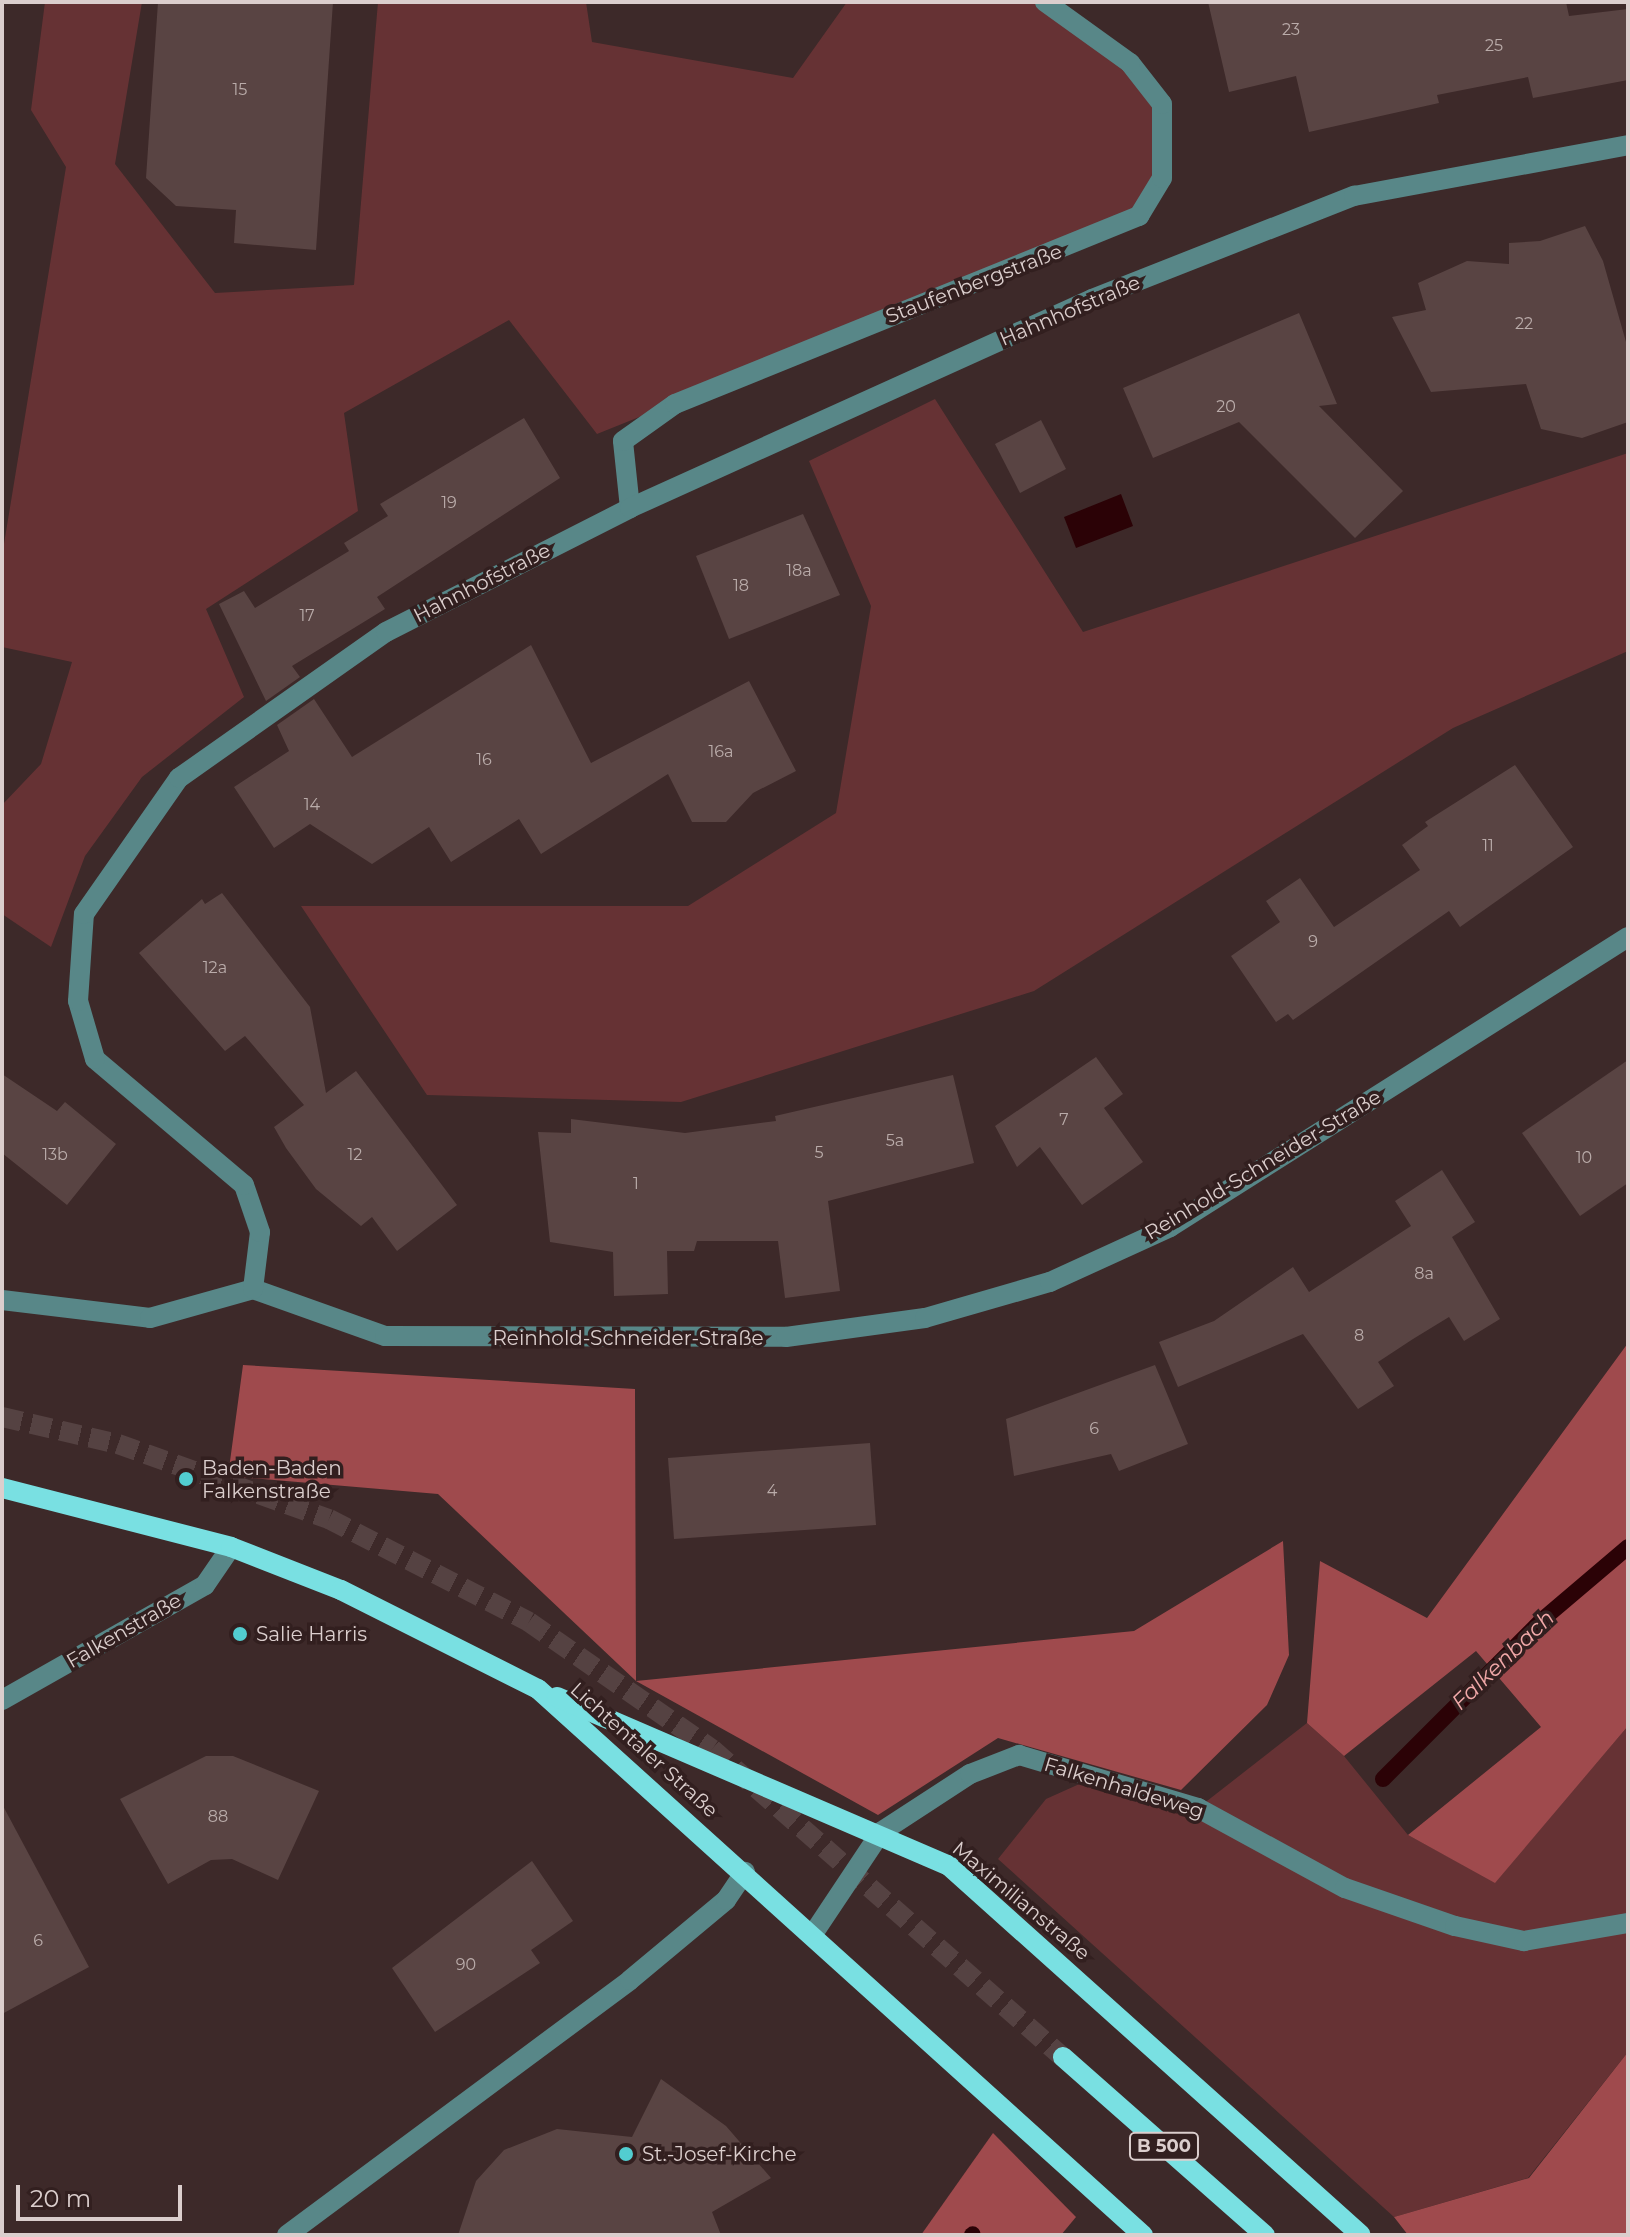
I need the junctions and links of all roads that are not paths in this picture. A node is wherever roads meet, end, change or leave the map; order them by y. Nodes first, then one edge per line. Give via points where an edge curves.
1 (1045, 2) edge
2 (1628, 145) edge
3 (630, 508) junction
4 (1628, 937) edge
5 (253, 1289) junction
6 (2, 1300) edge
7 (2, 1488) edge
8 (231, 1547) junction
9 (538, 1689) junction
10 (2, 1700) edge
11 (881, 1832) junction
12 (745, 1872) junction
13 (1628, 1923) edge
14 (813, 1934) junction
15 (1063, 2057) tunnel mouth
16 (287, 2235) edge
17 (1143, 2235) edge
18 (1265, 2235) edge
19 (1361, 2235) edge

1 - 3 street, Staufenbergstraße via 1130,63 1162,104 1162,178 1139,216 675,404 623,441
2 - 3 street, Hahnhofstraße via 1354,196 1092,299
3 - 5 street, Hahnhofstraße via 386,632 179,778 84,914 78,1001 95,1059 244,1185 260,1232
4 - 5 street, Reinhold-Schneider-Straße via 1170,1227 1050,1282 925,1318 786,1337 385,1336
5 - 6 street via 150,1318
7 - 8 main road, Lichtentaler Straße
8 - 9 main road, Lichtentaler Straße via 341,1590
8 - 10 street, Falkenstraße via 205,1585
9 - 11 main road, Maximilianstraße
9 - 12 main road, Lichtentaler Straße
11 - 13 street, Falkenhaldeweg via 970,1774 1019,1755 1198,1808 1345,1888 1455,1926 1524,1941
11 - 14 street, Falkenhaldeweg
11 - 19 main road, Maximilianstraße via 948,1865
12 - 14 main road, Lichtentaler Straße
12 - 16 street via 726,1900 630,1980
14 - 17 main road, Lichtentaler Straße
15 - 18 main road, B 500

